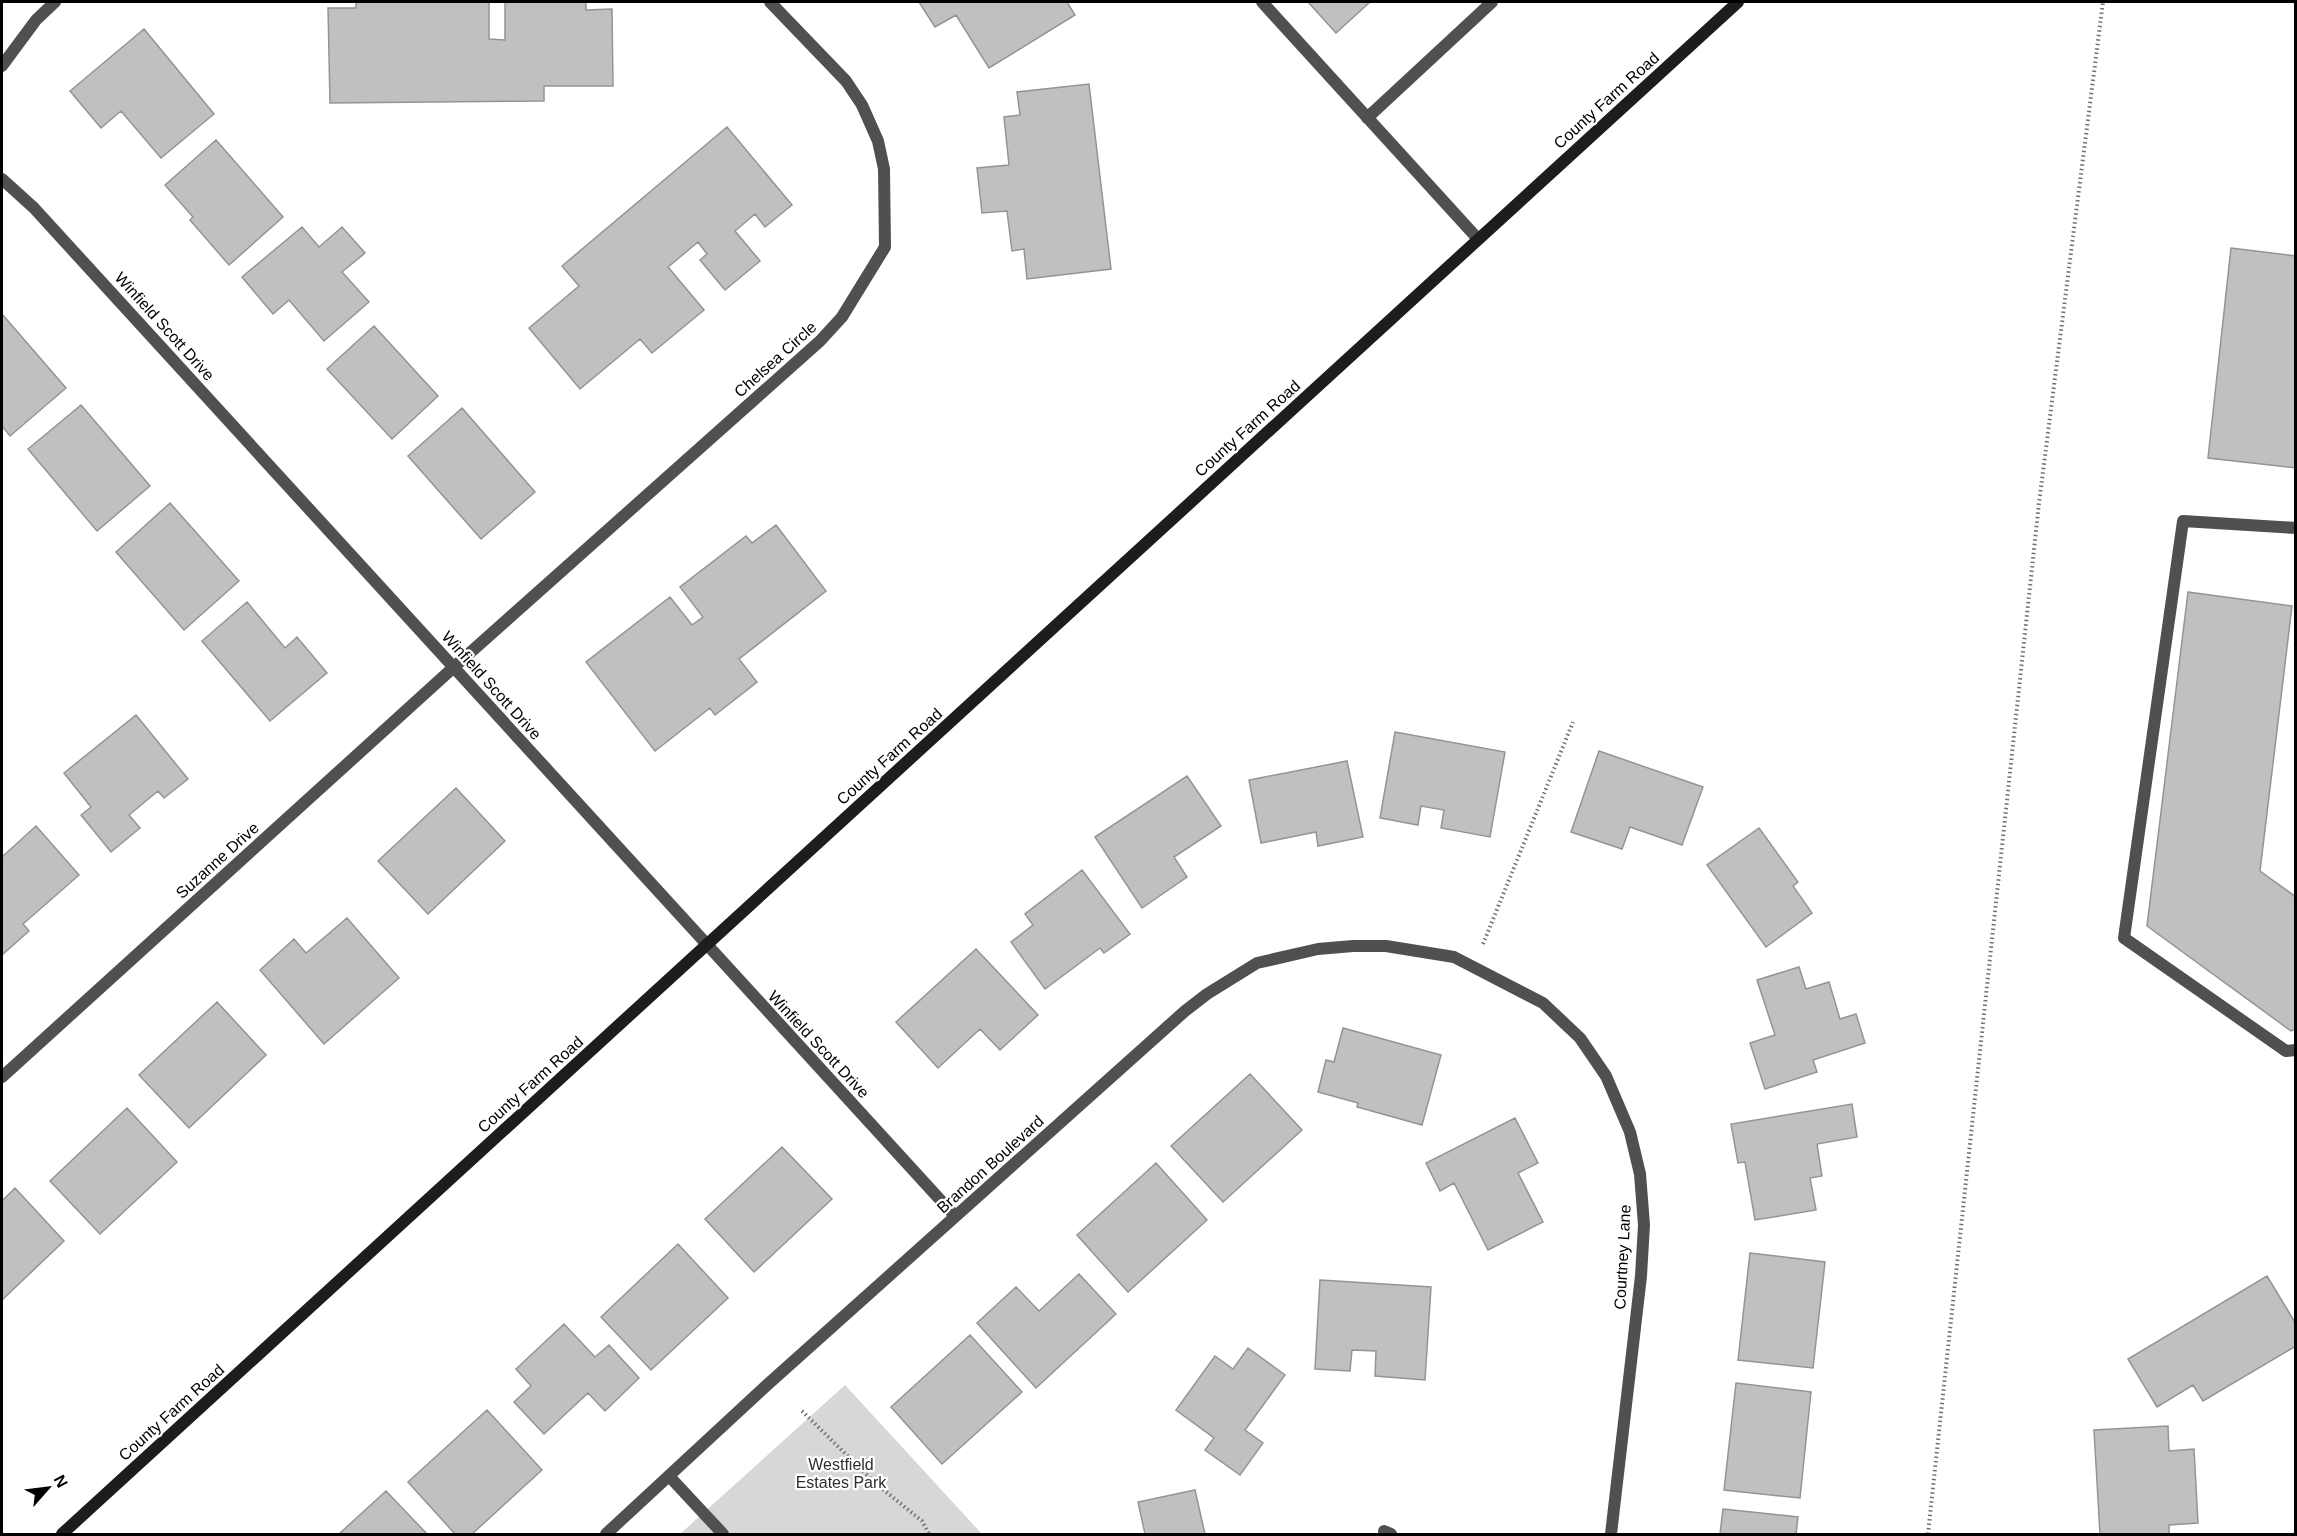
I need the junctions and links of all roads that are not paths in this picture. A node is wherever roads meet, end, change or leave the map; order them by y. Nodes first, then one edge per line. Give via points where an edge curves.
1 (55, 2) edge
2 (770, 2) edge
3 (1262, 2) edge
4 (1492, 2) edge
5 (1738, 2) edge
6 (2, 66) edge
7 (1368, 118) junction
8 (2, 179) edge
9 (1478, 239) junction
10 (2295, 528) edge
11 (454, 667) junction
12 (706, 945) junction
13 (1454, 957) joint
14 (2295, 1050) edge
15 (2, 1077) edge
16 (955, 1216) junction
17 (669, 1476) junction
18 (62, 1534) edge
19 (606, 1534) edge
20 (723, 1534) edge
21 (1611, 1534) edge

1 - 6 street
2 - 11 street, Chelsea Circle via 846,81 862,105 878,141 884,169 885,247 842,317 820,341
3 - 7 street
4 - 7 street
5 - 9 main road, County Farm Road
7 - 9 street
8 - 11 street, Winfield Scott Drive via 34,208
9 - 12 main road, County Farm Road
10 - 14 street via 2183,521 2124,938 2286,1051
11 - 12 street, Winfield Scott Drive
11 - 15 street, Suzanne Drive
12 - 16 street, Winfield Scott Drive
12 - 18 main road, County Farm Road
13 - 16 street, Brandon Boulevard via 1386,946 1353,946 1318,949 1257,963 1185,1011
13 - 21 street, Courtney Lane via 1543,1004 1580,1038 1606,1076 1630,1132 1640,1174 1644,1225
16 - 17 street, Brandon Boulevard
17 - 19 street, Brandon Boulevard
17 - 20 street

